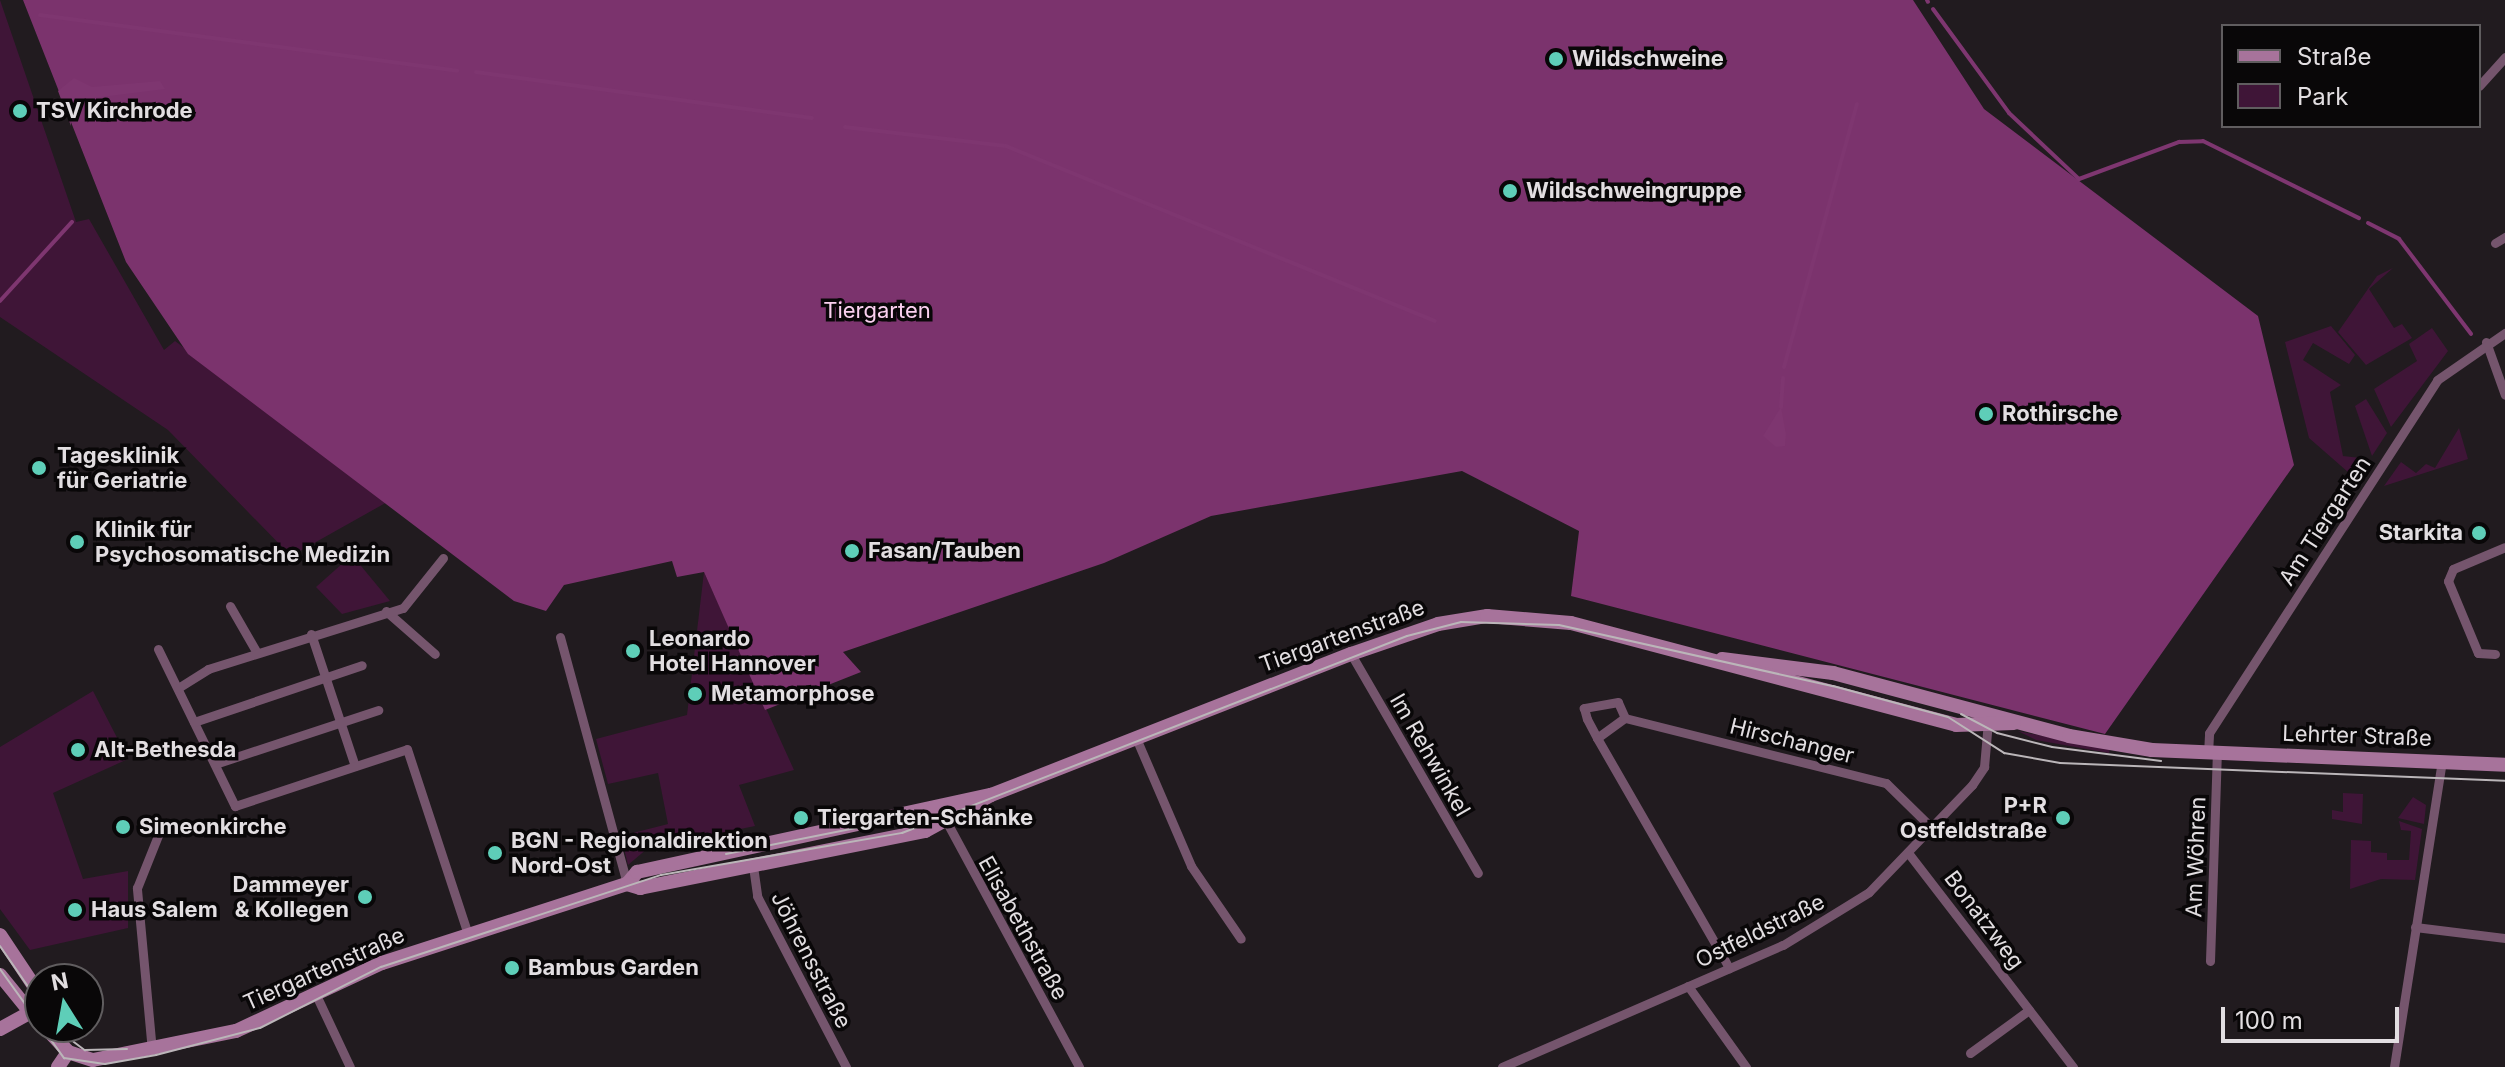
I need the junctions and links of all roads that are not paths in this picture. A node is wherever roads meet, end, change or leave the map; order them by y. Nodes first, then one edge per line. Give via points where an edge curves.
1 (2505, 57) edge
2 (2481, 84) edge
3 (2505, 237) edge
4 (2495, 243) dead end
5 (2505, 333) edge
6 (2486, 342) junction
7 (2505, 395) edge
8 (2505, 547) edge
9 (443, 558) dead end
10 (230, 606) dead end
11 (386, 611) junction
12 (311, 634) junction
13 (560, 637) dead end
14 (158, 649) dead end
15 (257, 653) junction
16 (435, 654) dead end
17 (1351, 654) junction
18 (2495, 654) dead end
19 (362, 665) dead end
20 (326, 676) junction
21 (178, 688) junction
22 (378, 710) dead end
23 (1625, 718) junction
24 (341, 721) junction
25 (1988, 721) junction
26 (194, 722) junction
27 (1136, 738) junction
28 (1597, 738) junction
29 (2212, 754) junction
30 (2442, 762) junction
31 (215, 764) junction
32 (2505, 765) edge
33 (355, 766) junction
34 (991, 795) junction
35 (939, 805) junction
36 (946, 822) junction
37 (161, 828) dead end
38 (1933, 829) junction
39 (1909, 854) junction
40 (753, 866) junction
41 (1478, 873) dead end
42 (627, 884) junction
43 (2415, 927) junction
44 (0, 935) edge
45 (468, 935) junction
46 (2505, 938) edge
47 (1241, 939) dead end
48 (2210, 961) dead end
49 (1729, 968) junction
50 (24, 971) edge
51 (0, 975) edge
52 (1688, 986) junction
53 (317, 997) junction
54 (2029, 1010) junction
55 (24, 1011) edge
56 (24, 1017) edge
57 (0, 1029) edge
58 (60, 1043) edge
59 (152, 1051) junction
60 (68, 1052) junction
61 (1970, 1053) dead end
62 (58, 1067) edge
63 (350, 1067) edge
64 (846, 1067) edge
65 (1079, 1067) edge
66 (1502, 1067) edge
67 (1746, 1067) edge
68 (2073, 1067) edge
69 (2394, 1067) edge

1 - 2 street
3 - 4 street
5 - 6 street, Am Tiergarten
6 - 7 street
6 - 29 street, Am Tiergarten via 2437,380 2209,733
8 - 18 street via 2453,569 2448,581 2478,653
9 - 11 street via 403,608
10 - 15 street
11 - 12 street
11 - 16 street
12 - 15 street
12 - 20 street
13 - 42 street
14 - 21 street
15 - 21 street
17 - 25 main road, Tiergartenstraße via 1438,624 1511,615 1722,659 1833,673
17 - 27 main road, Tiergartenstraße
17 - 41 street, Im Rehwinkel
19 - 20 street
20 - 24 street
20 - 26 street
21 - 26 street
22 - 24 street
23 - 28 street
23 - 28 street, Hirschanger via 1618,702 1584,708
23 - 38 street, Hirschanger via 1886,783
24 - 31 street
24 - 33 street
25 - 29 main road, Tiergartenstraße
25 - 38 street, Ostfeldstraße via 1984,767
26 - 31 street
27 - 34 main road, Tiergartenstraße
27 - 47 street via 1191,866
28 - 49 street, Hirschanger
29 - 30 main road, Lehrter Straße
29 - 48 street, Am Wöhren
30 - 32 main road, Lehrter Straße
30 - 43 street
31 - 33 street via 235,806
33 - 45 street via 407,749
34 - 35 main road, Tiergartenstraße
34 - 36 main road, Tiergartenstraße
35 - 36 street, Elisabethstraße
35 - 42 main road, Tiergartenstraße via 672,862 637,872
36 - 40 main road, Tiergartenstraße
36 - 65 street, Elisabethstraße
37 - 59 street via 137,888
38 - 39 street, Ostfeldstraße
39 - 49 street, Ostfeldstraße via 1829,921
39 - 54 street, Bonatzweg
40 - 42 main road, Tiergartenstraße via 640,888
40 - 64 street, Jöhrensstraße via 757,896
42 - 45 main road, Tiergartenstraße
43 - 46 street
43 - 69 street
44 - 50 main road
45 - 53 main road, Tiergartenstraße via 382,963
49 - 52 street, Ostfeldstraße
51 - 55 main road
52 - 66 street, Ostfeldstraße
52 - 67 street
53 - 59 main road, Tiergartenstraße via 258,1024
53 - 63 street
54 - 61 street
54 - 68 street, Bonatzweg
56 - 57 main road
58 - 60 main road
59 - 60 main road, Tiergartenstraße via 93,1060
60 - 62 main road

